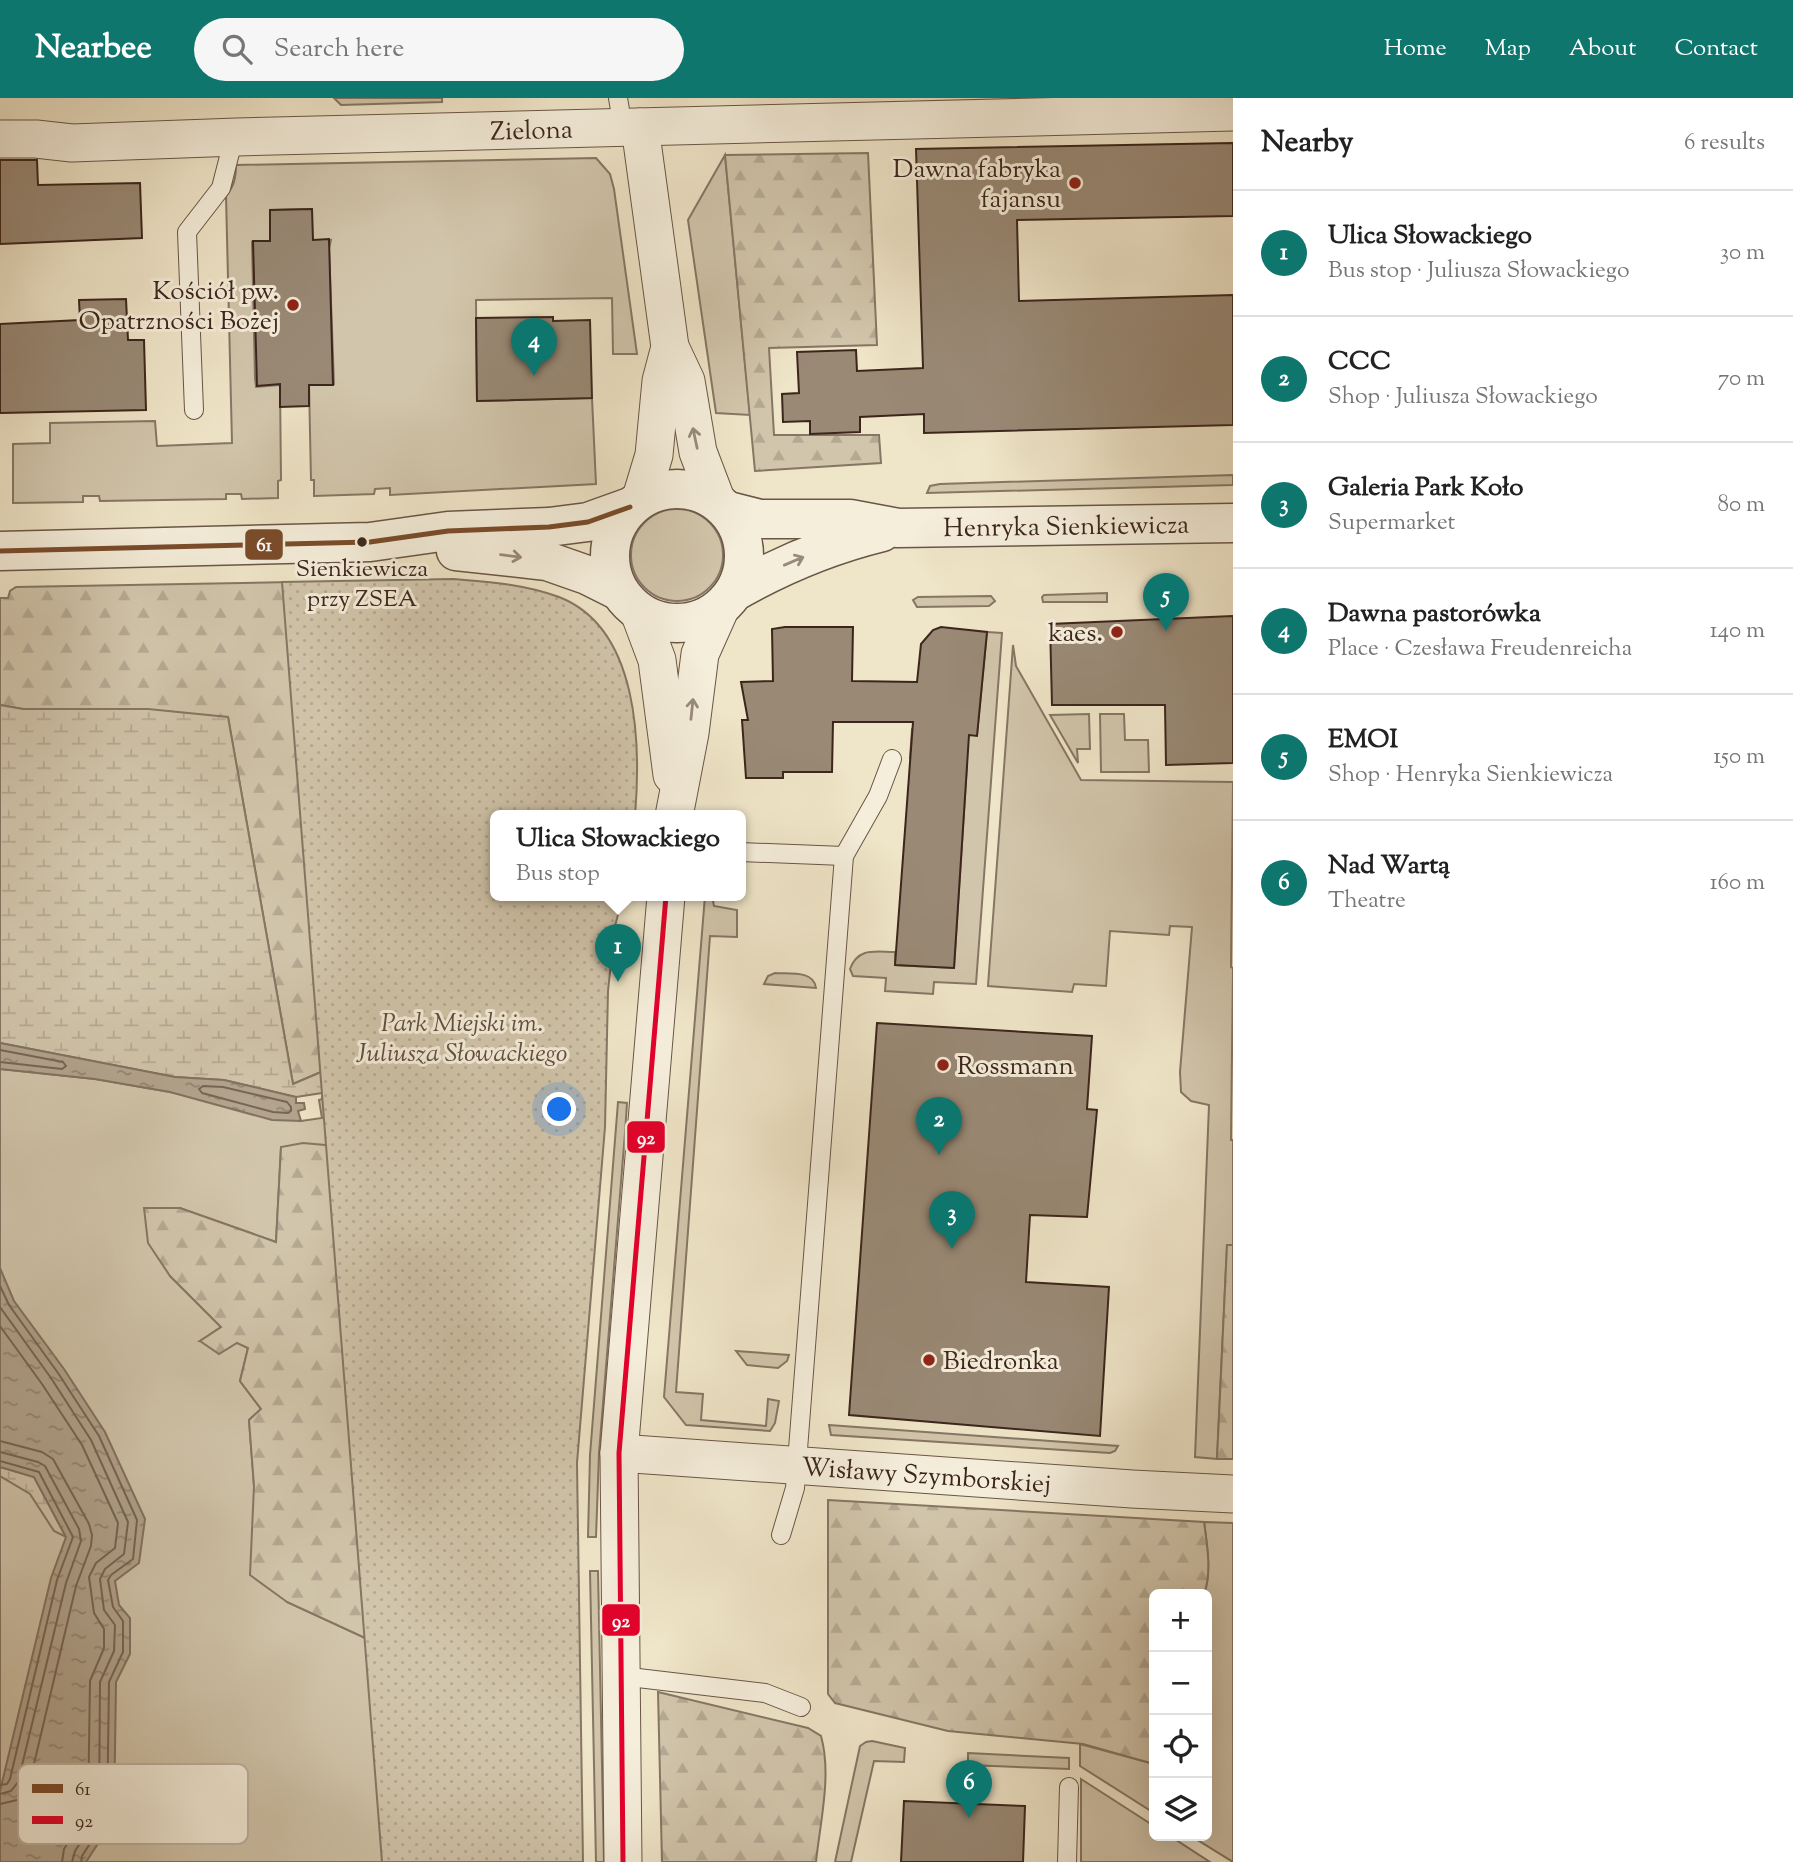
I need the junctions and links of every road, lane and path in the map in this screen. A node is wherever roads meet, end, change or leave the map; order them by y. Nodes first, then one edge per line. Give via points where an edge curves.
1 (1042, 108) edge
2 (1233, 112) edge
3 (627, 118) edge
4 (234, 137) junction
5 (0, 139) edge
6 (670, 346) junction
7 (194, 410) dead end
8 (636, 502) junction
9 (723, 507) junction
10 (1233, 523) edge
11 (898, 528) junction
12 (370, 542) junction
13 (0, 551) edge
14 (727, 600) junction
15 (629, 602) junction
16 (892, 759) dead end
17 (674, 808) edge
18 (746, 852) edge
19 (844, 856) junction
20 (666, 901) edge
21 (619, 1453) junction
22 (797, 1466) junction
23 (1233, 1494) edge
24 (781, 1535) dead end
25 (621, 1676) junction
26 (802, 1707) dead end
27 (1069, 1787) dead end
28 (623, 1862) edge
29 (1067, 1862) edge

1 - 2 street, Zielona
1 - 3 street, Zielona
3 - 4 street, Zielona
3 - 6 street
4 - 5 street, Zielona via 72,143
4 - 7 lane via 221,188 187,232
6 - 8 street via 661,381 654,455
9 -> 6 street via 698,452 686,381
8 - 9 street via 656,491 688,489
8 - 12 street via 588,522 448,531
8 - 15 street via 616,526 610,547 611,570
9 - 11 street, Henryka Sienkiewicza via 760,519 850,519
9 - 14 street via 737,526 744,551 741,577
10 - 11 street, Henryka Sienkiewicza
14 -> 11 street, Henryka Sienkiewicza via 771,571 810,554
12 - 13 street
12 -> 15 street via 547,561 587,575
14 - 15 street via 703,618 681,624 659,621
17 -> 14 street via 701,654
15 - 17 street via 657,660
16 - 19 lane via 878,796
18 - 19 lane
19 - 22 lane
20 - 21 street
21 - 22 street, Wisławy Szymborskiej
21 - 25 street
22 - 23 street, Wisławy Szymborskiej
22 - 24 lane
25 - 26 lane via 765,1693
25 - 28 street
27 - 29 lane

